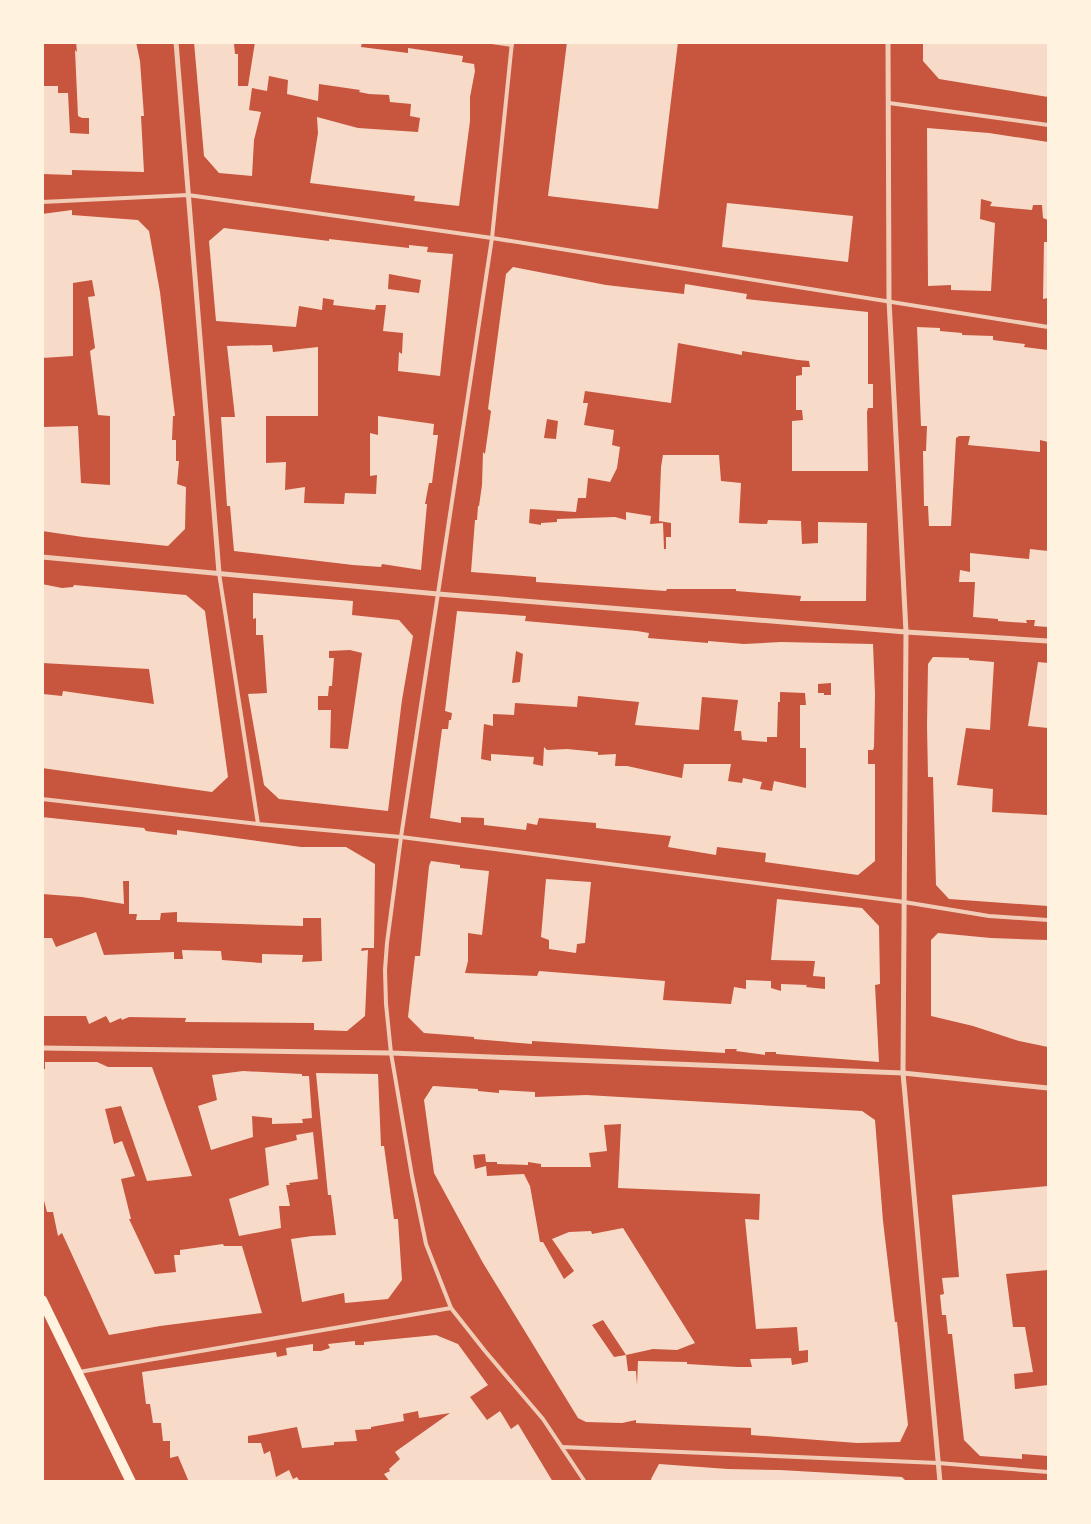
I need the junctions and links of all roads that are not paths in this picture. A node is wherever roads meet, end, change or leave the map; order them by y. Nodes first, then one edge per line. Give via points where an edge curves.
1 (176, 42) edge
2 (492, 42) edge
3 (888, 42) edge
4 (512, 44) edge
5 (889, 103) junction
6 (1048, 125) edge
7 (188, 195) junction
8 (42, 202) edge
9 (492, 238) junction
10 (889, 300) junction
11 (1048, 327) edge
12 (42, 557) edge
13 (219, 573) junction
14 (438, 594) junction
15 (906, 632) junction
16 (1048, 642) edge
17 (42, 799) edge
18 (258, 824) junction
19 (401, 837) junction
20 (904, 902) junction
21 (1048, 920) edge
22 (42, 1048) edge
23 (390, 1053) junction
24 (902, 1073) junction
25 (1048, 1088) edge
26 (42, 1300) edge
27 (451, 1308) junction
28 (78, 1372) junction
29 (562, 1447) junction
30 (938, 1463) junction
31 (1048, 1472) edge
32 (130, 1482) edge
33 (585, 1482) edge
34 (940, 1482) edge

1 - 7 street
2 - 4 lane
3 - 5 street
4 - 9 lane
5 - 6 lane
5 - 10 street
7 - 8 lane
7 - 9 lane
7 - 13 street
9 - 10 lane
9 - 14 lane
10 - 11 lane
10 - 15 street
12 - 13 street
13 - 14 street
13 - 18 lane
14 - 15 street
14 - 19 lane
15 - 16 street
15 - 20 street
17 - 18 lane
18 - 19 lane
19 - 20 lane
19 - 23 lane via 385,970
20 - 21 lane via 989,916
20 - 24 street
22 - 23 street
23 - 24 street
23 - 27 lane via 426,1244
24 - 25 street
24 - 30 street
26 - 28 main road
27 - 28 lane
27 - 29 lane via 543,1419
28 - 32 main road
29 - 30 lane
29 - 33 lane
30 - 31 lane
30 - 34 street

